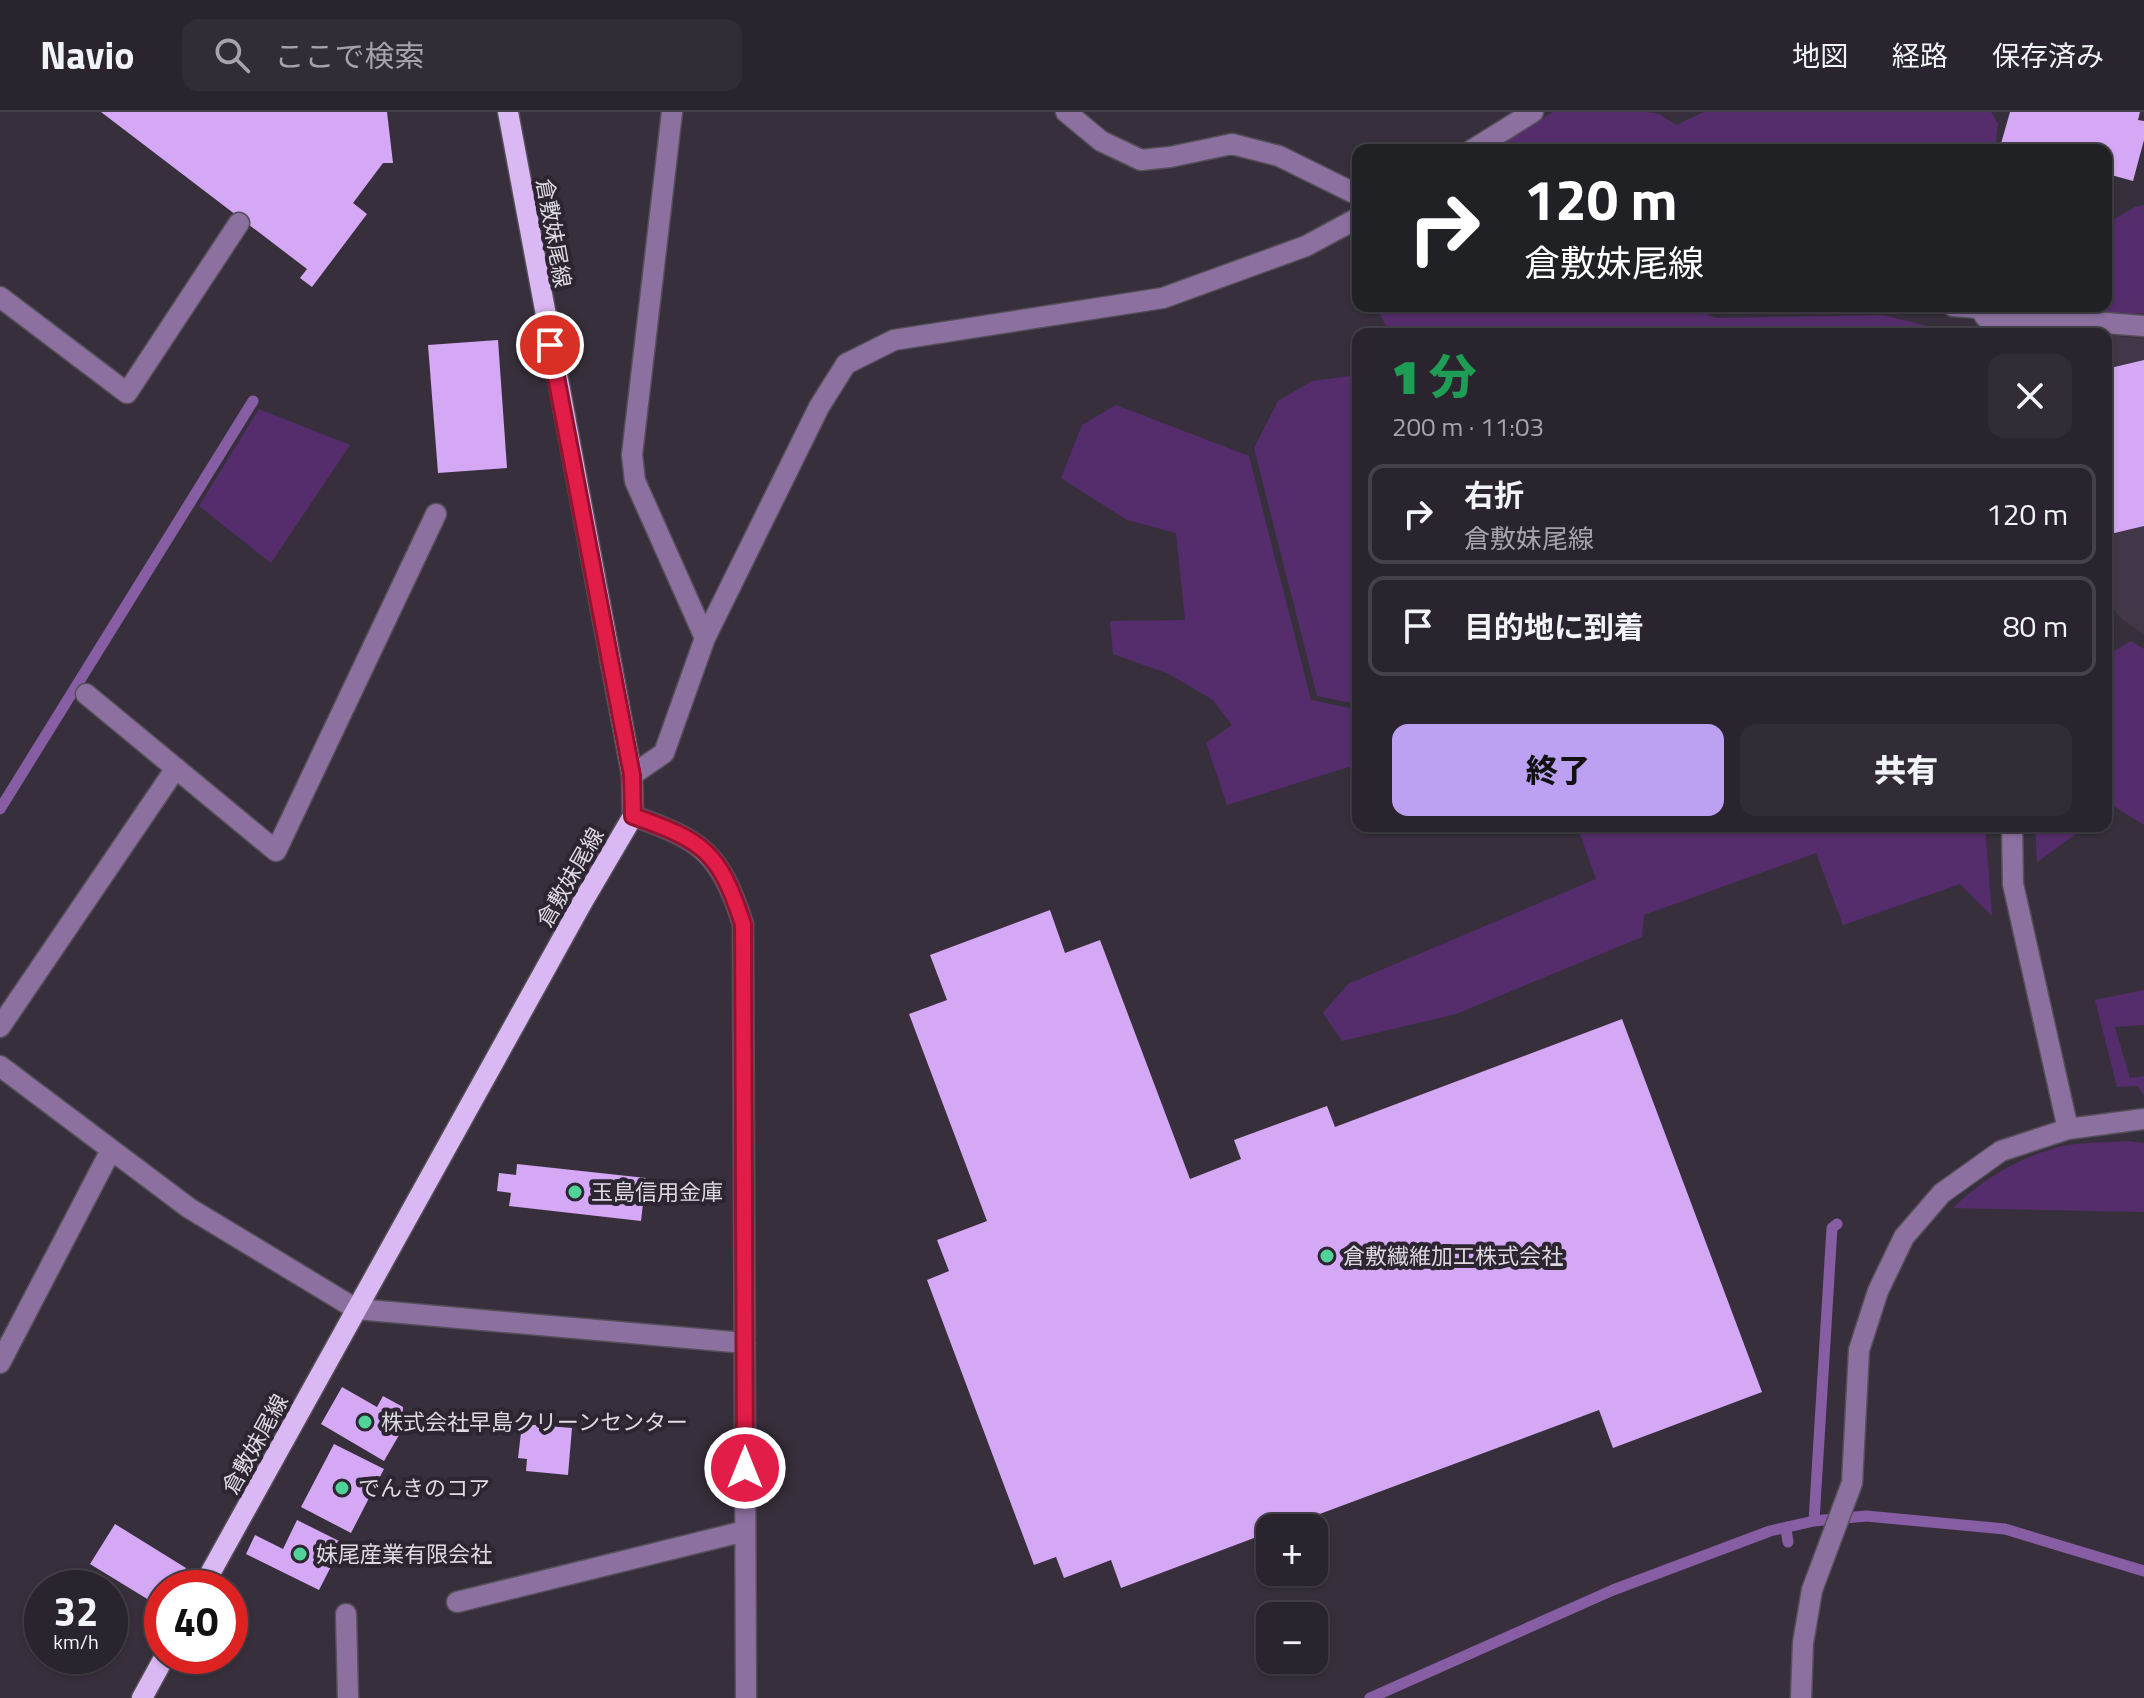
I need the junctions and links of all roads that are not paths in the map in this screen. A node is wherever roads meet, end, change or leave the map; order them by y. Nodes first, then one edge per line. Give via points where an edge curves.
1 (508, 112) edge
2 (672, 112) edge
3 (1066, 112) edge
4 (1533, 112) edge
5 (1482, 144) edge
6 (1352, 192) edge
7 (1352, 221) edge
8 (239, 223) dead end
9 (0, 297) edge
10 (2144, 326) edge
11 (1994, 328) edge
12 (436, 514) dead end
13 (705, 638) junction
14 (86, 694) dead end
15 (176, 768) junction
16 (632, 775) junction
17 (633, 816) junction
18 (2012, 832) edge
19 (0, 1027) edge
20 (0, 1066) edge
21 (2144, 1119) edge
22 (2068, 1129) junction
23 (111, 1150) junction
24 (356, 1309) junction
25 (745, 1343) junction
26 (0, 1363) edge
27 (745, 1531) junction
28 (212, 1570) edge
29 (457, 1602) dead end
30 (346, 1614) dead end
31 (155, 1674) edge
32 (142, 1698) edge
33 (348, 1698) edge
34 (746, 1698) edge
35 (1801, 1698) edge

1 - 16 main road, 倉敷妹尾線
2 - 13 street via 632,455 635,481
3 - 6 street via 1101,141 1141,160 1232,144 1279,156
4 - 5 street
7 - 13 street via 1306,246 1163,298 894,340 846,364 819,407
8 - 9 street via 127,393
10 - 11 street via 2018,316
12 - 15 street via 276,851
13 - 16 street via 664,753
14 - 15 street
15 - 19 street
16 - 17 main road, 倉敷妹尾線
17 - 24 main road, 倉敷妹尾線
17 - 25 street via 678,831 708,852 731,887 743,924
18 - 22 street via 2013,884
20 - 23 street
21 - 22 street
22 - 35 street via 2001,1151 1942,1193 1904,1237 1878,1291 1859,1350 1852,1483 1812,1590
23 - 24 street via 189,1208
23 - 26 street
24 - 25 street
24 - 28 main road, 倉敷妹尾線
25 - 27 street
27 - 29 street
27 - 34 street
30 - 33 street
31 - 32 main road

